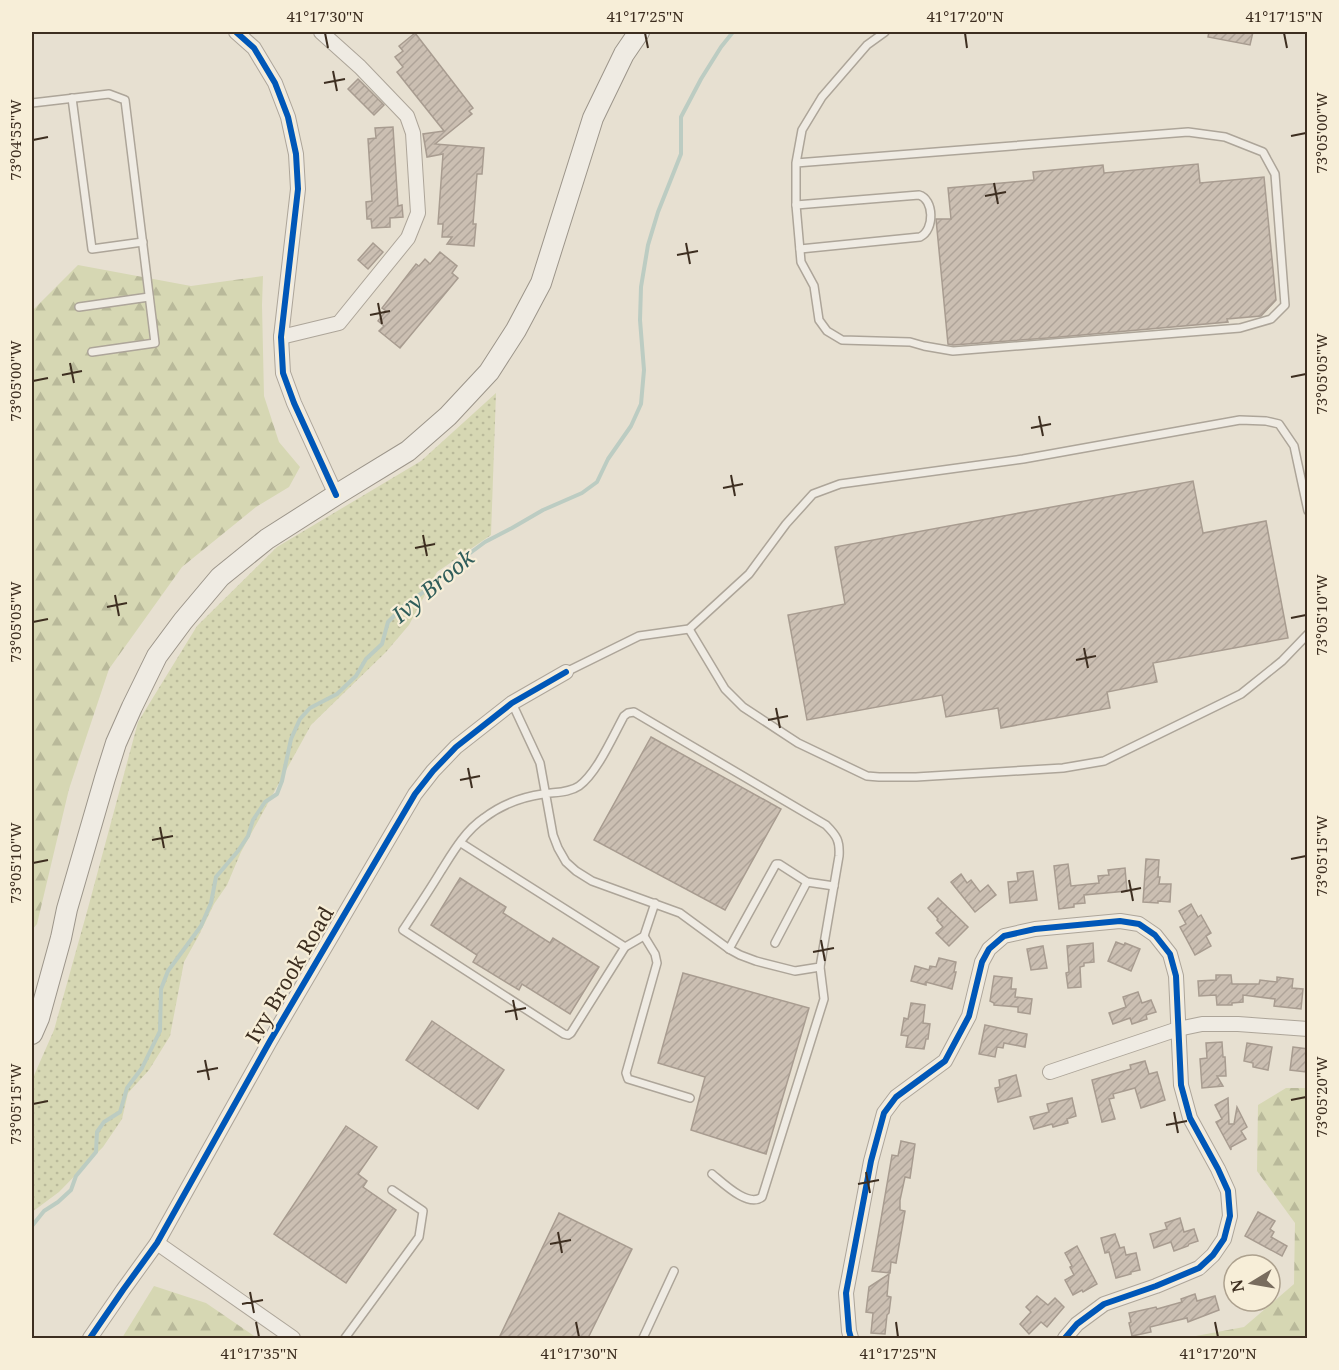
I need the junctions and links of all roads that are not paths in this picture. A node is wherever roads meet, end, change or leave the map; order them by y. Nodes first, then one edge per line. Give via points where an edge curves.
1 (236, 32) edge
2 (321, 32) edge
3 (639, 32) edge
4 (885, 32) edge
5 (72, 98) junction
6 (32, 103) edge
7 (796, 163) junction
8 (796, 205) junction
9 (143, 242) junction
10 (800, 249) junction
11 (150, 297) junction
12 (79, 307) dead end
13 (281, 337) junction
14 (92, 352) dead end
15 (336, 495) junction
16 (1308, 511) edge
17 (689, 629) junction
18 (1308, 634) edge
19 (566, 672) joint
20 (512, 704) junction
21 (545, 793) junction
22 (460, 843) junction
23 (807, 882) junction
24 (834, 886) junction
25 (655, 903) junction
26 (644, 936) junction
27 (775, 943) dead end
28 (625, 947) junction
29 (729, 949) junction
30 (820, 967) junction
31 (1178, 1029) junction
32 (1308, 1029) edge
33 (32, 1034) edge
34 (1050, 1072) dead end
35 (690, 1098) dead end
36 (711, 1174) dead end
37 (392, 1190) dead end
38 (157, 1243) junction
39 (674, 1271) dead end
40 (90, 1338) edge
41 (293, 1338) edge
42 (345, 1338) edge
43 (643, 1338) edge
44 (851, 1338) edge
45 (1065, 1338) edge

1 - 13 street via 254,48 275,83 296,154 298,189
2 - 13 street via 407,116 413,133 418,213 408,238 339,323
3 - 15 main road via 593,118 541,283 489,372 408,452
4 - 7 lane via 867,45 822,97 802,130
5 - 6 lane
5 - 9 lane via 109,94 125,100
5 - 9 lane via 92,249
7 - 8 lane
7 - 10 lane via 1188,132 1225,137 1263,152 1275,174 1285,305 1271,319 1240,328 953,351 910,342 842,339 827,331 819,320 814,286 801,262
8 - 10 lane
8 - 10 lane via 919,195 928,203 931,224 920,237
9 - 11 lane
11 - 12 lane
11 - 14 lane via 155,343
13 - 15 street via 283,373
15 - 33 main road via 267,539 220,577 158,656 116,743
16 - 17 lane via 1294,446 1279,424 1266,421 1240,420 1023,459 840,484 813,494 749,574
17 - 18 lane via 725,689 743,707 798,743 867,776 879,777 1063,768 1104,761 1241,694
17 - 19 lane via 639,636
19 - 20 street, Ivy Brook Road
20 - 21 lane via 540,763
20 - 38 street, Ivy Brook Road via 456,747 415,794
21 - 22 lane via 523,798 487,815
21 - 24 lane via 579,786 599,762 624,716 634,712 826,825 838,841
21 - 25 lane via 553,835 566,862 592,881
22 - 28 lane
22 - 28 lane via 403,930 564,1034 571,1033
23 - 24 lane
23 - 27 lane
23 - 29 lane via 776,864
24 - 30 lane
25 - 26 lane
25 - 29 lane via 680,913
26 - 28 lane
26 - 35 lane via 657,963 627,1077
29 - 30 lane via 795,971
30 - 36 lane via 824,999 762,1197 754,1201 740,1196
31 - 32 street via 1238,1024
31 - 34 street
31 - 44 street via 1176,976 1170,954 1155,935 1139,924 1120,921 1035,929 1004,936 989,949 969,1016 945,1060 896,1096 884,1113 846,1293
31 - 45 street via 1181,1085 1190,1118 1228,1191 1230,1216 1224,1239 1199,1268 1104,1304
37 - 42 lane via 423,1211 418,1237
38 - 40 street, Ivy Brook Road
38 - 41 street
39 - 43 lane

